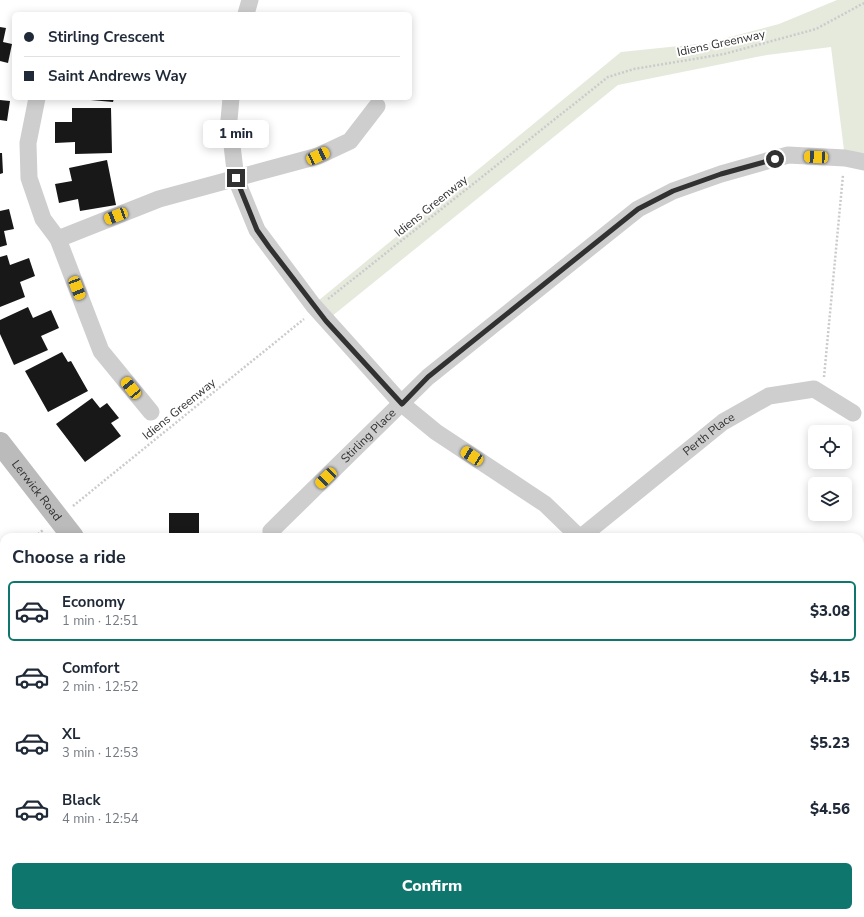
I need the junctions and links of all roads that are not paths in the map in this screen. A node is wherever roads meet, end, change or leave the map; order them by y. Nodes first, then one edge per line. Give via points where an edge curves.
1 (250, 0) edge
2 (247, 12) edge
3 (37, 100) edge
4 (231, 100) edge
5 (377, 106) dead end
6 (864, 162) edge
7 (236, 178) junction
8 (58, 239) junction
9 (402, 404) junction
10 (151, 412) dead end
11 (853, 413) dead end
12 (0, 443) edge
13 (70, 533) edge
14 (272, 533) edge
15 (576, 533) edge
16 (585, 533) edge

1 - 2 street
3 - 8 street via 28,143 29,178 43,219
4 - 7 street via 229,120
5 - 7 street via 350,141 318,156
6 - 9 street via 844,158 788,155 673,191 638,209 428,377
7 - 8 street via 159,199
7 - 9 street via 257,230 316,309
8 - 10 street via 101,351
9 - 14 street, Stirling Place via 271,531
9 - 15 street via 436,432 545,504
11 - 16 street, Perth Place via 814,389 769,396 730,419
12 - 13 main road, Lerwick Road

